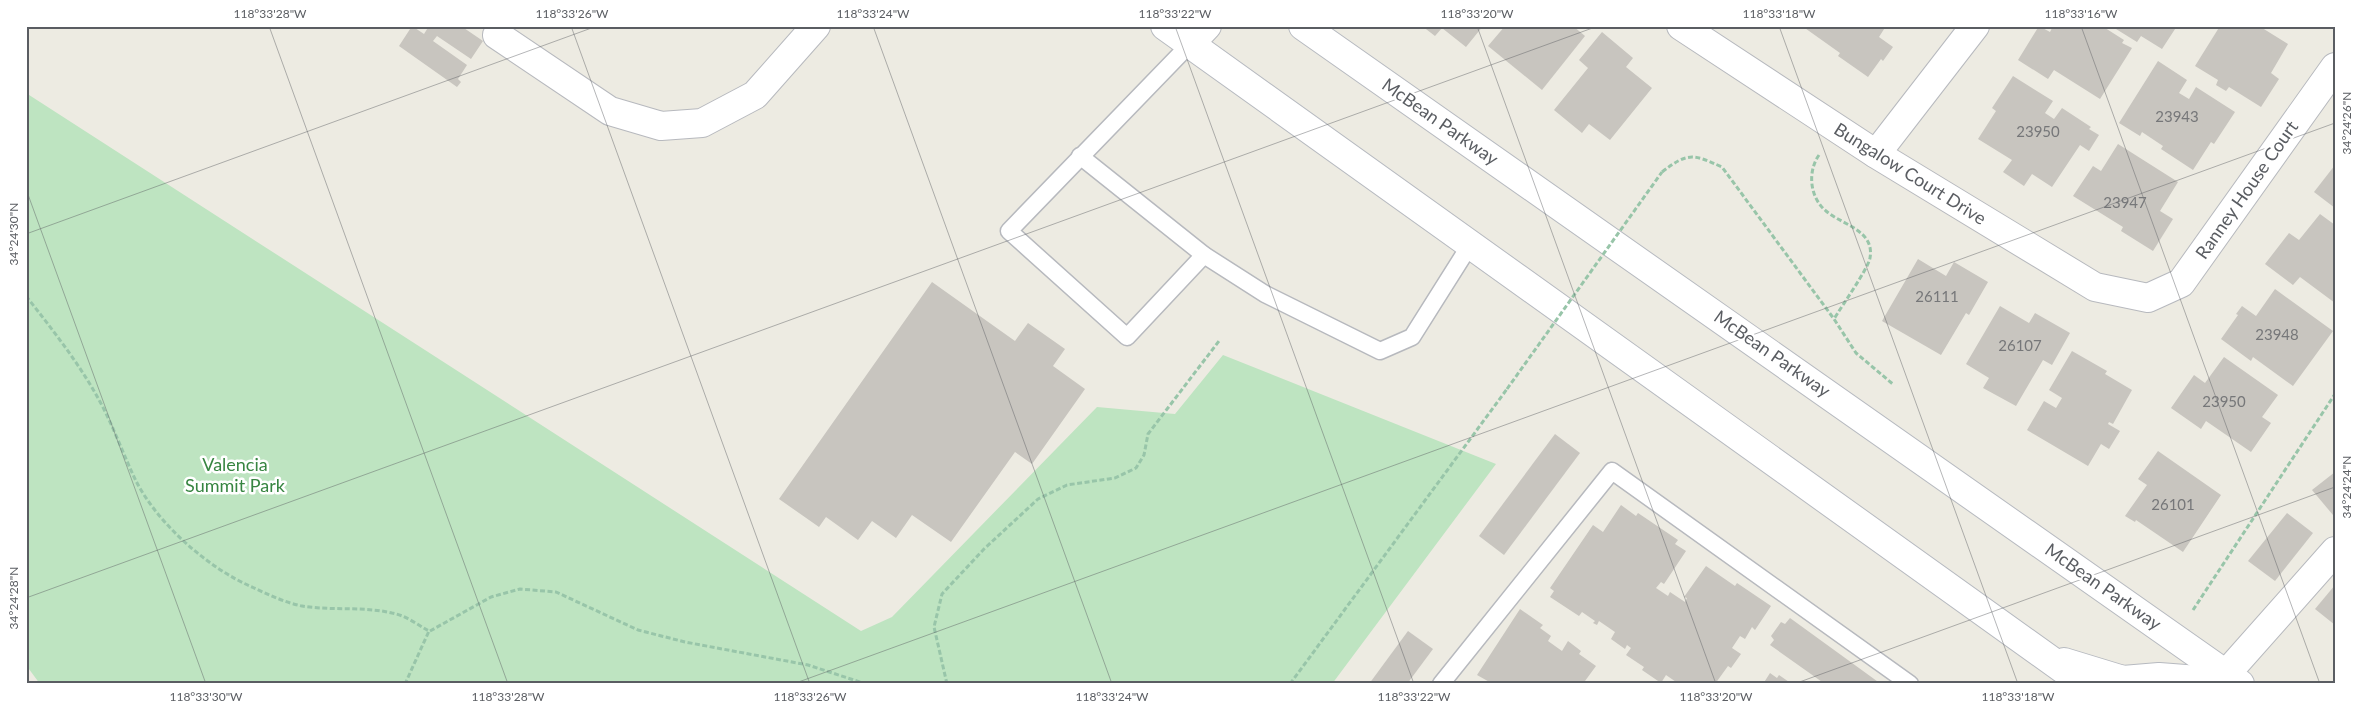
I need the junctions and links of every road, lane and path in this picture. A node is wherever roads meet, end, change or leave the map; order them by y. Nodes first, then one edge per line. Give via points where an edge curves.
1 (816, 26) edge
2 (1165, 26) edge
3 (1303, 26) edge
4 (1682, 26) edge
5 (1974, 26) edge
6 (1198, 35) edge
7 (497, 36) dead end
8 (2335, 67) edge
9 (1838, 129) junction
10 (1876, 154) junction
11 (1080, 156) junction
12 (1470, 246) junction
13 (1204, 256) junction
14 (26, 296) edge
15 (2148, 298) joint
16 (1834, 319) junction
17 (1219, 341) dead end
18 (1894, 386) dead end
19 (2335, 394) edge
20 (2335, 551) edge
21 (429, 631) junction
22 (2174, 637) junction
23 (2043, 655) junction
24 (2233, 679) edge
25 (405, 684) edge
26 (866, 684) edge
27 (947, 684) edge
28 (1290, 684) edge
29 (1441, 684) edge
30 (1910, 684) edge
31 (2084, 684) edge

1 - 7 main road via 755,95 702,123 661,126 610,111
2 - 6 main road
3 - 22 main road, McBean Parkway
4 - 9 main road, Bungalow Court Drive
5 - 10 main road
6 - 11 lane
6 - 12 main road
8 - 15 main road, Ranney House Court via 2181,283
9 - 10 main road, Bungalow Court Drive
9 - 16 path via 1815,160 1810,180 1825,211 1863,234 1870,246 1870,260
10 - 15 main road, Bungalow Court Drive via 2095,288
11 - 13 lane
11 - 13 lane via 1010,231 1127,337
12 - 13 lane via 1412,337 1380,351 1265,294
12 - 23 main road
14 - 21 path via 63,342 98,399 137,483 182,540 251,587 300,606 394,613
16 - 18 path via 1856,353
16 - 28 path, bridge via 1722,168 1700,158 1681,158 1662,172
17 - 27 path via 1148,434 1144,455 1136,468 1115,478 1067,484 1038,499 942,594 934,627
19 - 22 path
20 - 24 main road
21 - 25 path
21 - 26 path via 491,596 520,589 556,592 638,630 808,665
22 - 24 main road, McBean Parkway
23 - 24 main road via 2123,680 2159,677
23 - 31 main road
29 - 30 lane via 1612,471

